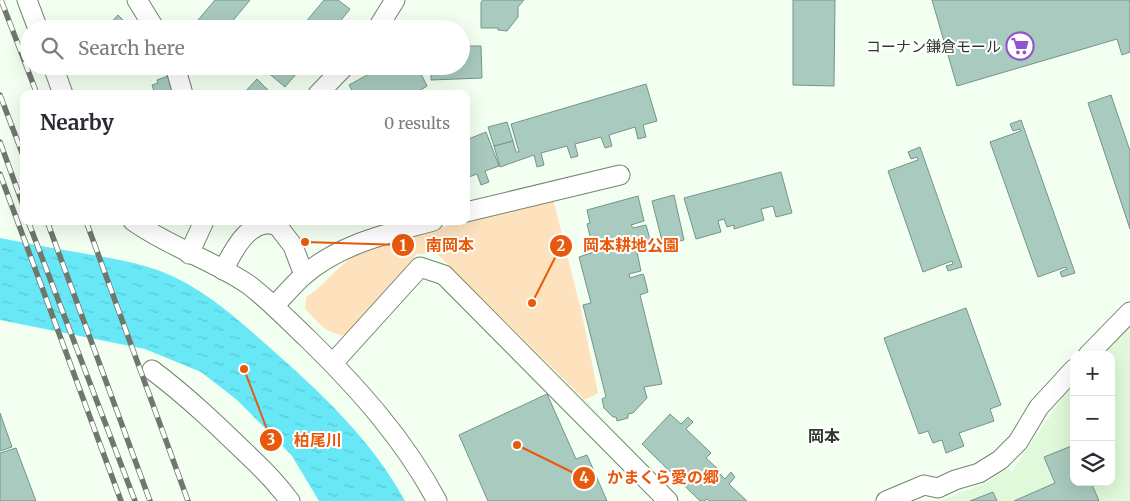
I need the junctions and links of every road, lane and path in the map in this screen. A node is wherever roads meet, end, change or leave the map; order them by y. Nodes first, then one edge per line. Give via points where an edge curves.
1 (27, 0) edge
2 (137, 0) edge
3 (395, 0) edge
4 (35, 20) edge
5 (149, 20) edge
6 (383, 20) edge
7 (56, 75) edge
8 (178, 75) edge
9 (336, 75) edge
10 (62, 90) edge
11 (182, 90) edge
12 (322, 90) edge
13 (620, 175) dead end
14 (470, 211) edge
15 (139, 225) edge
16 (202, 225) edge
17 (262, 225) edge
18 (277, 225) edge
19 (419, 225) edge
20 (189, 254) junction
21 (223, 270) junction
22 (304, 275) junction
23 (274, 306) junction
24 (1130, 312) edge
25 (1092, 351) edge
26 (333, 363) junction
27 (152, 370) dead end
28 (1070, 373) edge
29 (290, 501) edge
30 (438, 501) edge
31 (668, 501) edge
32 (886, 501) edge

1 - 4 street
2 - 5 street
3 - 6 street
7 - 10 street
8 - 11 street
9 - 12 street
13 - 14 street
15 - 20 street
16 - 20 street
17 - 21 street via 249,230
18 - 22 street via 292,246
19 - 22 street via 353,244
20 - 21 street
21 - 23 street via 249,285
22 - 23 street
23 - 26 street
24 - 25 street
26 - 30 street via 400,440
26 - 31 street via 420,267 444,275
27 - 29 street via 236,442 266,471
28 - 32 street via 1039,407 1018,442 1000,460 979,474 938,488 924,485

